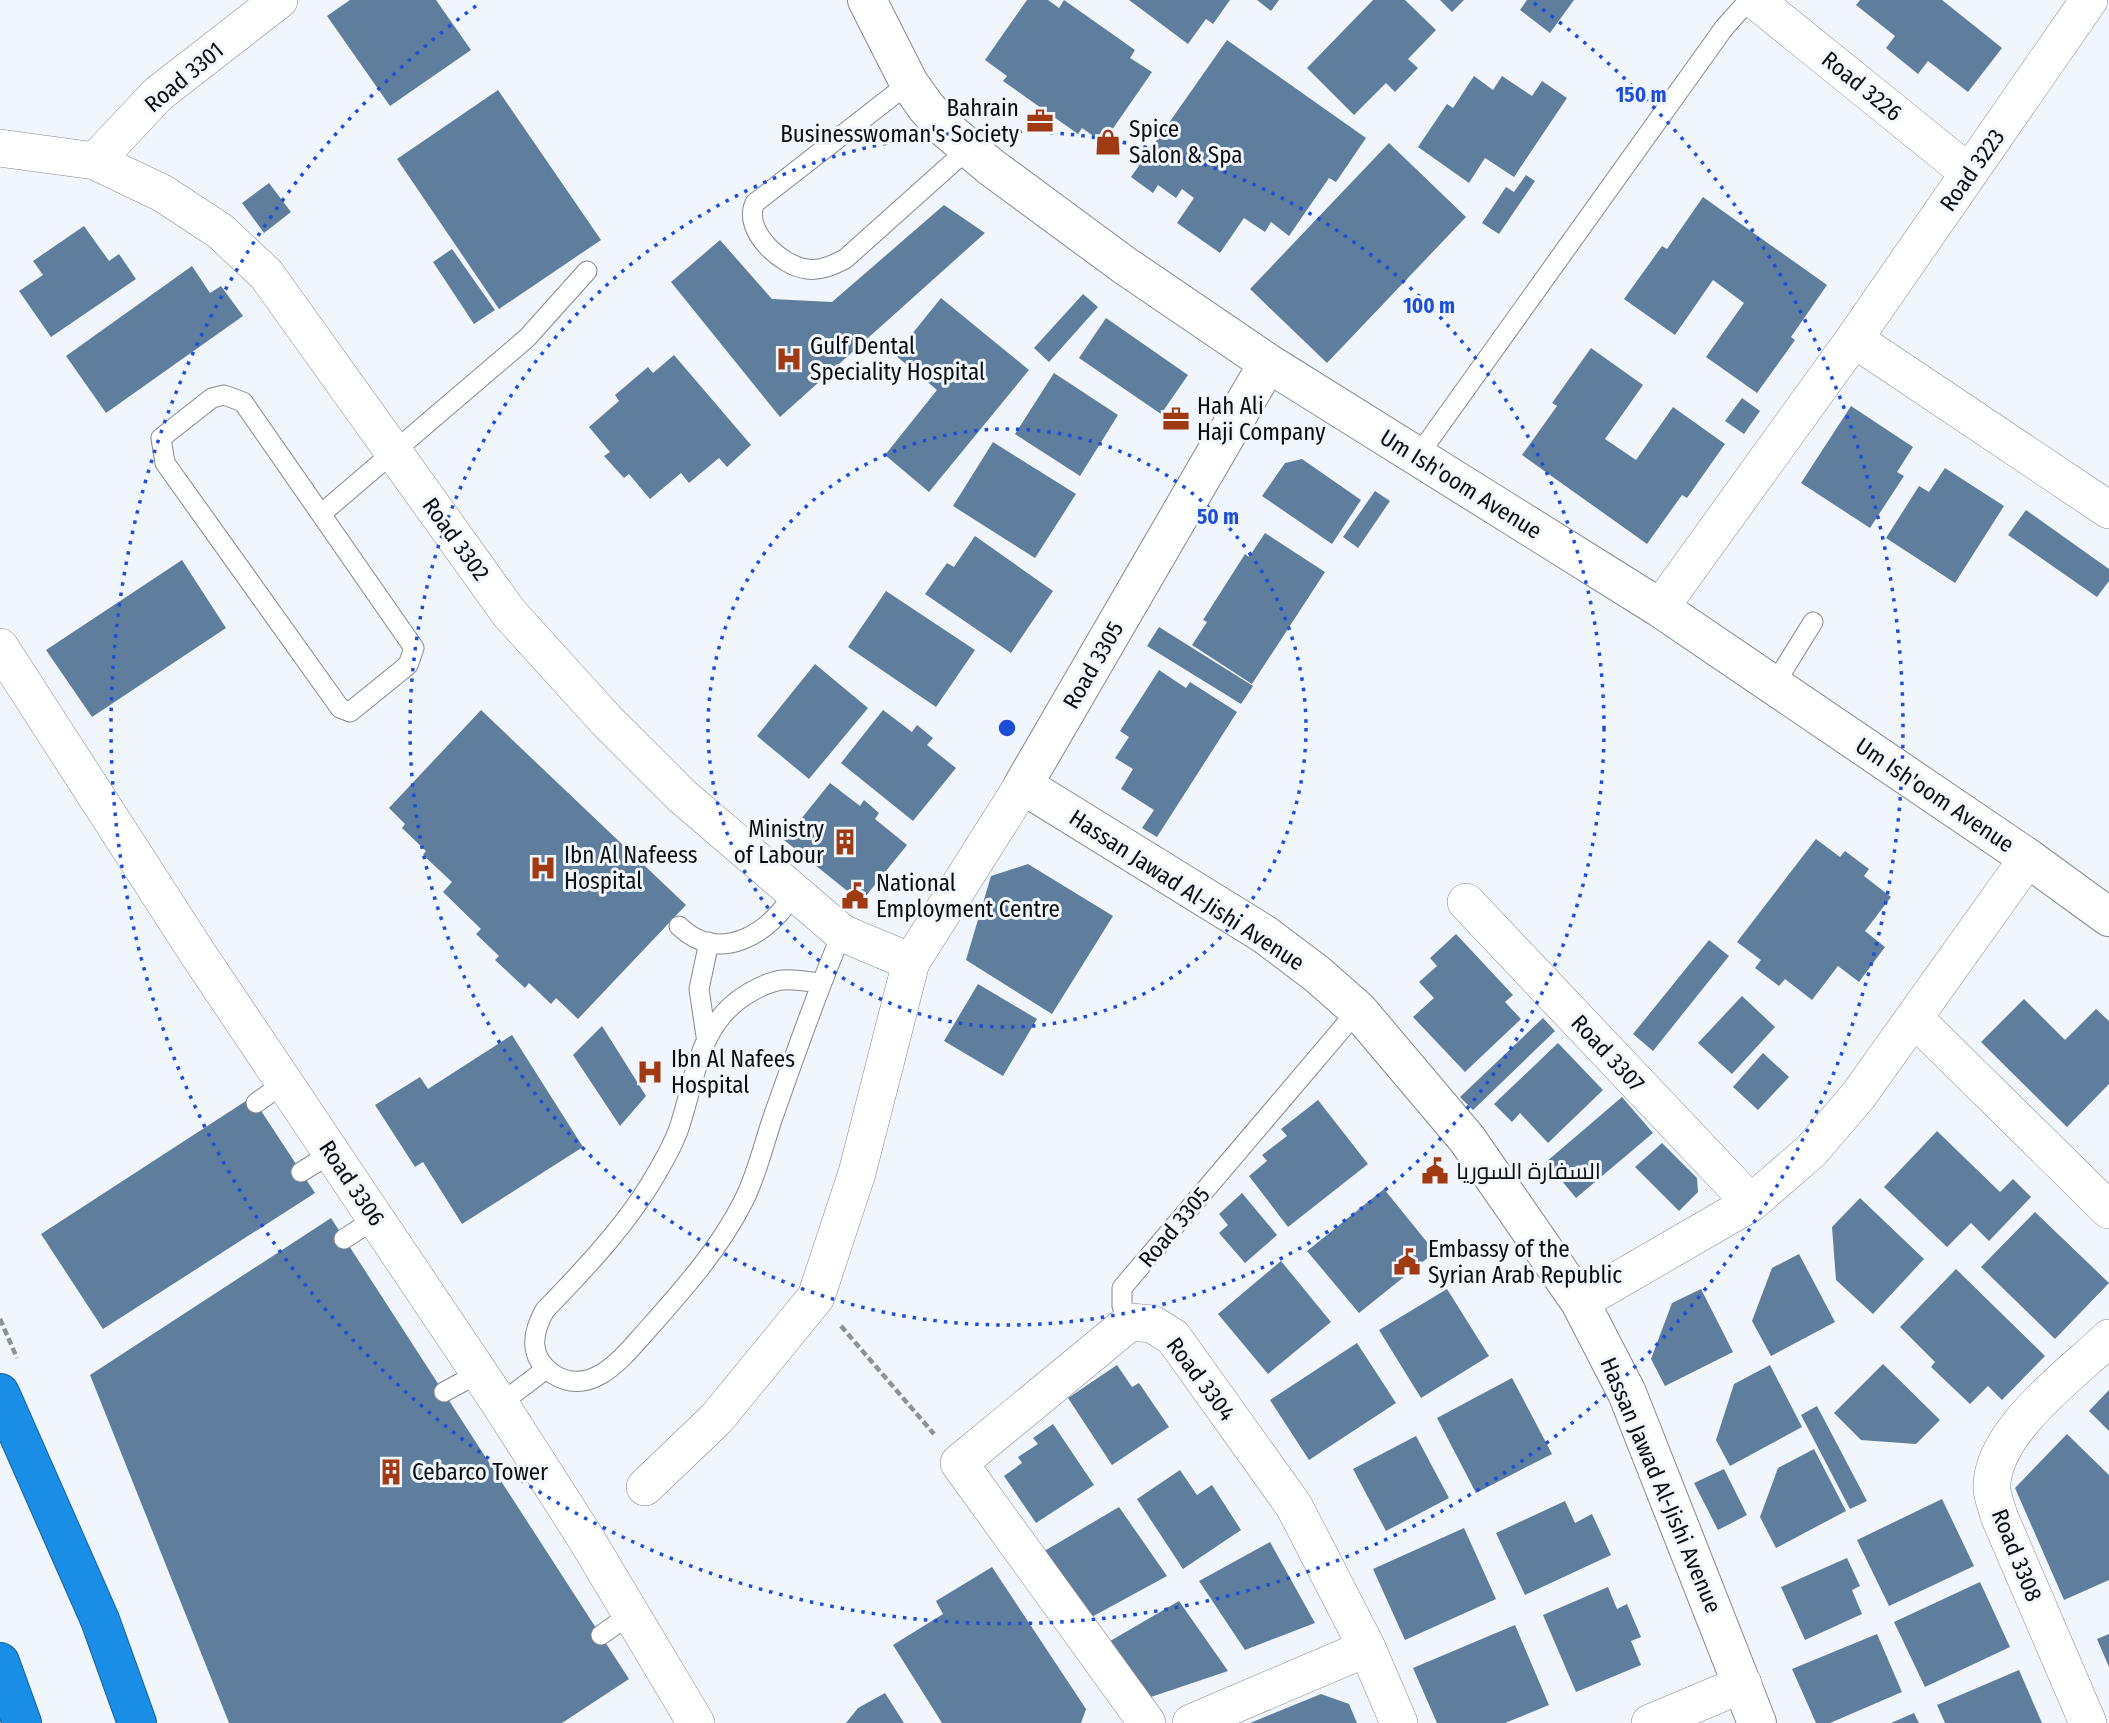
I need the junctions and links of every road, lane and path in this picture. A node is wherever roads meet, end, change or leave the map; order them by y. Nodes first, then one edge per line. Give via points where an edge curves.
1 (279, 0) edge
2 (1749, 0) edge
3 (1755, 0) edge
4 (2089, 0) edge
5 (868, 1) edge
6 (909, 82) junction
7 (0, 148) edge
8 (968, 149) junction
9 (95, 161) junction
10 (1969, 173) junction
11 (587, 271) dead end
12 (1854, 339) junction
13 (1268, 363) junction
14 (393, 450) junction
15 (1417, 457) junction
16 (2109, 510) edge
17 (321, 514) junction
18 (1660, 608) junction
19 (1813, 622) dead end
20 (0, 647) edge
21 (1773, 685) junction
22 (1023, 785) junction
23 (2028, 858) junction
24 (793, 894) junction
25 (1466, 902) dead end
26 (2109, 916) edge
27 (679, 926) dead end
28 (842, 933) junction
29 (709, 942) junction
30 (911, 962) junction
31 (821, 983) junction
32 (1359, 1010) junction
33 (1914, 1018) junction
34 (706, 1036) junction
35 (332, 1153) junction
36 (301, 1172) dead end
37 (1751, 1203) junction
38 (2109, 1210) edge
39 (376, 1218) junction
40 (344, 1239) dead end
41 (816, 1297) junction
42 (1580, 1302) junction
43 (1130, 1322) junction
44 (2109, 1338) edge
45 (545, 1369) junction
46 (478, 1373) junction
47 (444, 1392) dead end
48 (0, 1393) edge
49 (500, 1404) junction
50 (959, 1463) junction
51 (645, 1487) dead end
52 (631, 1615) junction
53 (601, 1635) dead end
54 (1367, 1648) junction
55 (0, 1662) edge
56 (1743, 1684) junction
57 (22, 1723) edge
58 (137, 1723) edge
59 (696, 1723) edge
60 (1147, 1723) edge
61 (1191, 1723) edge
62 (1399, 1723) edge
63 (1650, 1723) edge
64 (1757, 1723) edge
65 (2088, 1723) edge

1 - 9 street, Road 3301 via 158,94
2 - 15 lane via 1724,27
3 - 10 street, Road 3226
4 - 10 street, Road 3223
5 - 6 street, Um Ish'oom Avenue
6 - 8 street, Um Ish'oom Avenue via 939,122
6 - 8 lane via 755,203 751,217 757,233 796,266 830,266 845,259
7 - 9 street, Road 3302
8 - 13 street, Um Ish'oom Avenue via 1124,265
9 - 14 street, Road 3302 via 162,193 220,231 266,274
10 - 12 street, Road 3223
11 - 14 lane via 520,344
12 - 16 street
12 - 18 street, Road 3223
13 - 15 street, Um Ish'oom Avenue
13 - 22 street, Road 3305
14 - 17 lane
14 - 24 street, Road 3302 via 509,613 597,711 682,796
15 - 18 street, Um Ish'oom Avenue
17 - 17 lane via 414,648 408,665 350,712 340,708 164,463 161,438 212,398 243,401
18 - 21 street, Um Ish'oom Avenue
19 - 21 lane
20 - 35 street, Road 3306 via 270,1093
21 - 23 street, Um Ish'oom Avenue
22 - 30 street, Road 3305
22 - 32 street, Hassan Jawad Al-Jishi Avenue via 1264,934
23 - 26 street, Um Ish'oom Avenue
23 - 33 street
24 - 28 street, Road 3302
24 - 29 lane via 769,926 751,937
25 - 37 street, Road 3307
27 - 29 lane
28 - 30 street, Road 3302
28 - 31 lane
29 - 34 lane via 699,989
30 - 41 street via 857,1174
31 - 34 lane via 783,980 760,986 729,1007
31 - 45 lane via 758,1168 743,1202 703,1266 628,1352 597,1378 580,1382 561,1379
32 - 42 street, Hassan Jawad Al-Jishi Avenue via 1467,1139
32 - 43 lane, Road 3305 via 1122,1288 1122,1306
33 - 37 street via 1811,1151
33 - 38 street
34 - 45 lane via 677,1133 658,1170 635,1206 545,1310 536,1328 533,1349
35 - 36 lane
35 - 39 street, Road 3306
37 - 42 street
39 - 40 lane
39 - 46 street, Road 3306
41 - 50 path
41 - 51 street via 717,1418
42 - 56 street, Hassan Jawad Al-Jishi Avenue via 1627,1394
43 - 50 street
43 - 54 street, Road 3304 via 1152,1324 1173,1337 1294,1506
44 - 65 street, Road 3308 via 2017,1426 2001,1450 1992,1491
45 - 49 lane
46 - 47 lane
46 - 49 street, Road 3306
48 - 58 highway via 100,1620
49 - 52 street, Road 3306
50 - 60 street
52 - 53 lane
52 - 59 street, Road 3306
54 - 61 street
54 - 62 street, Road 3304
55 - 57 highway
56 - 63 street
56 - 64 street, Hassan Jawad Al-Jishi Avenue

